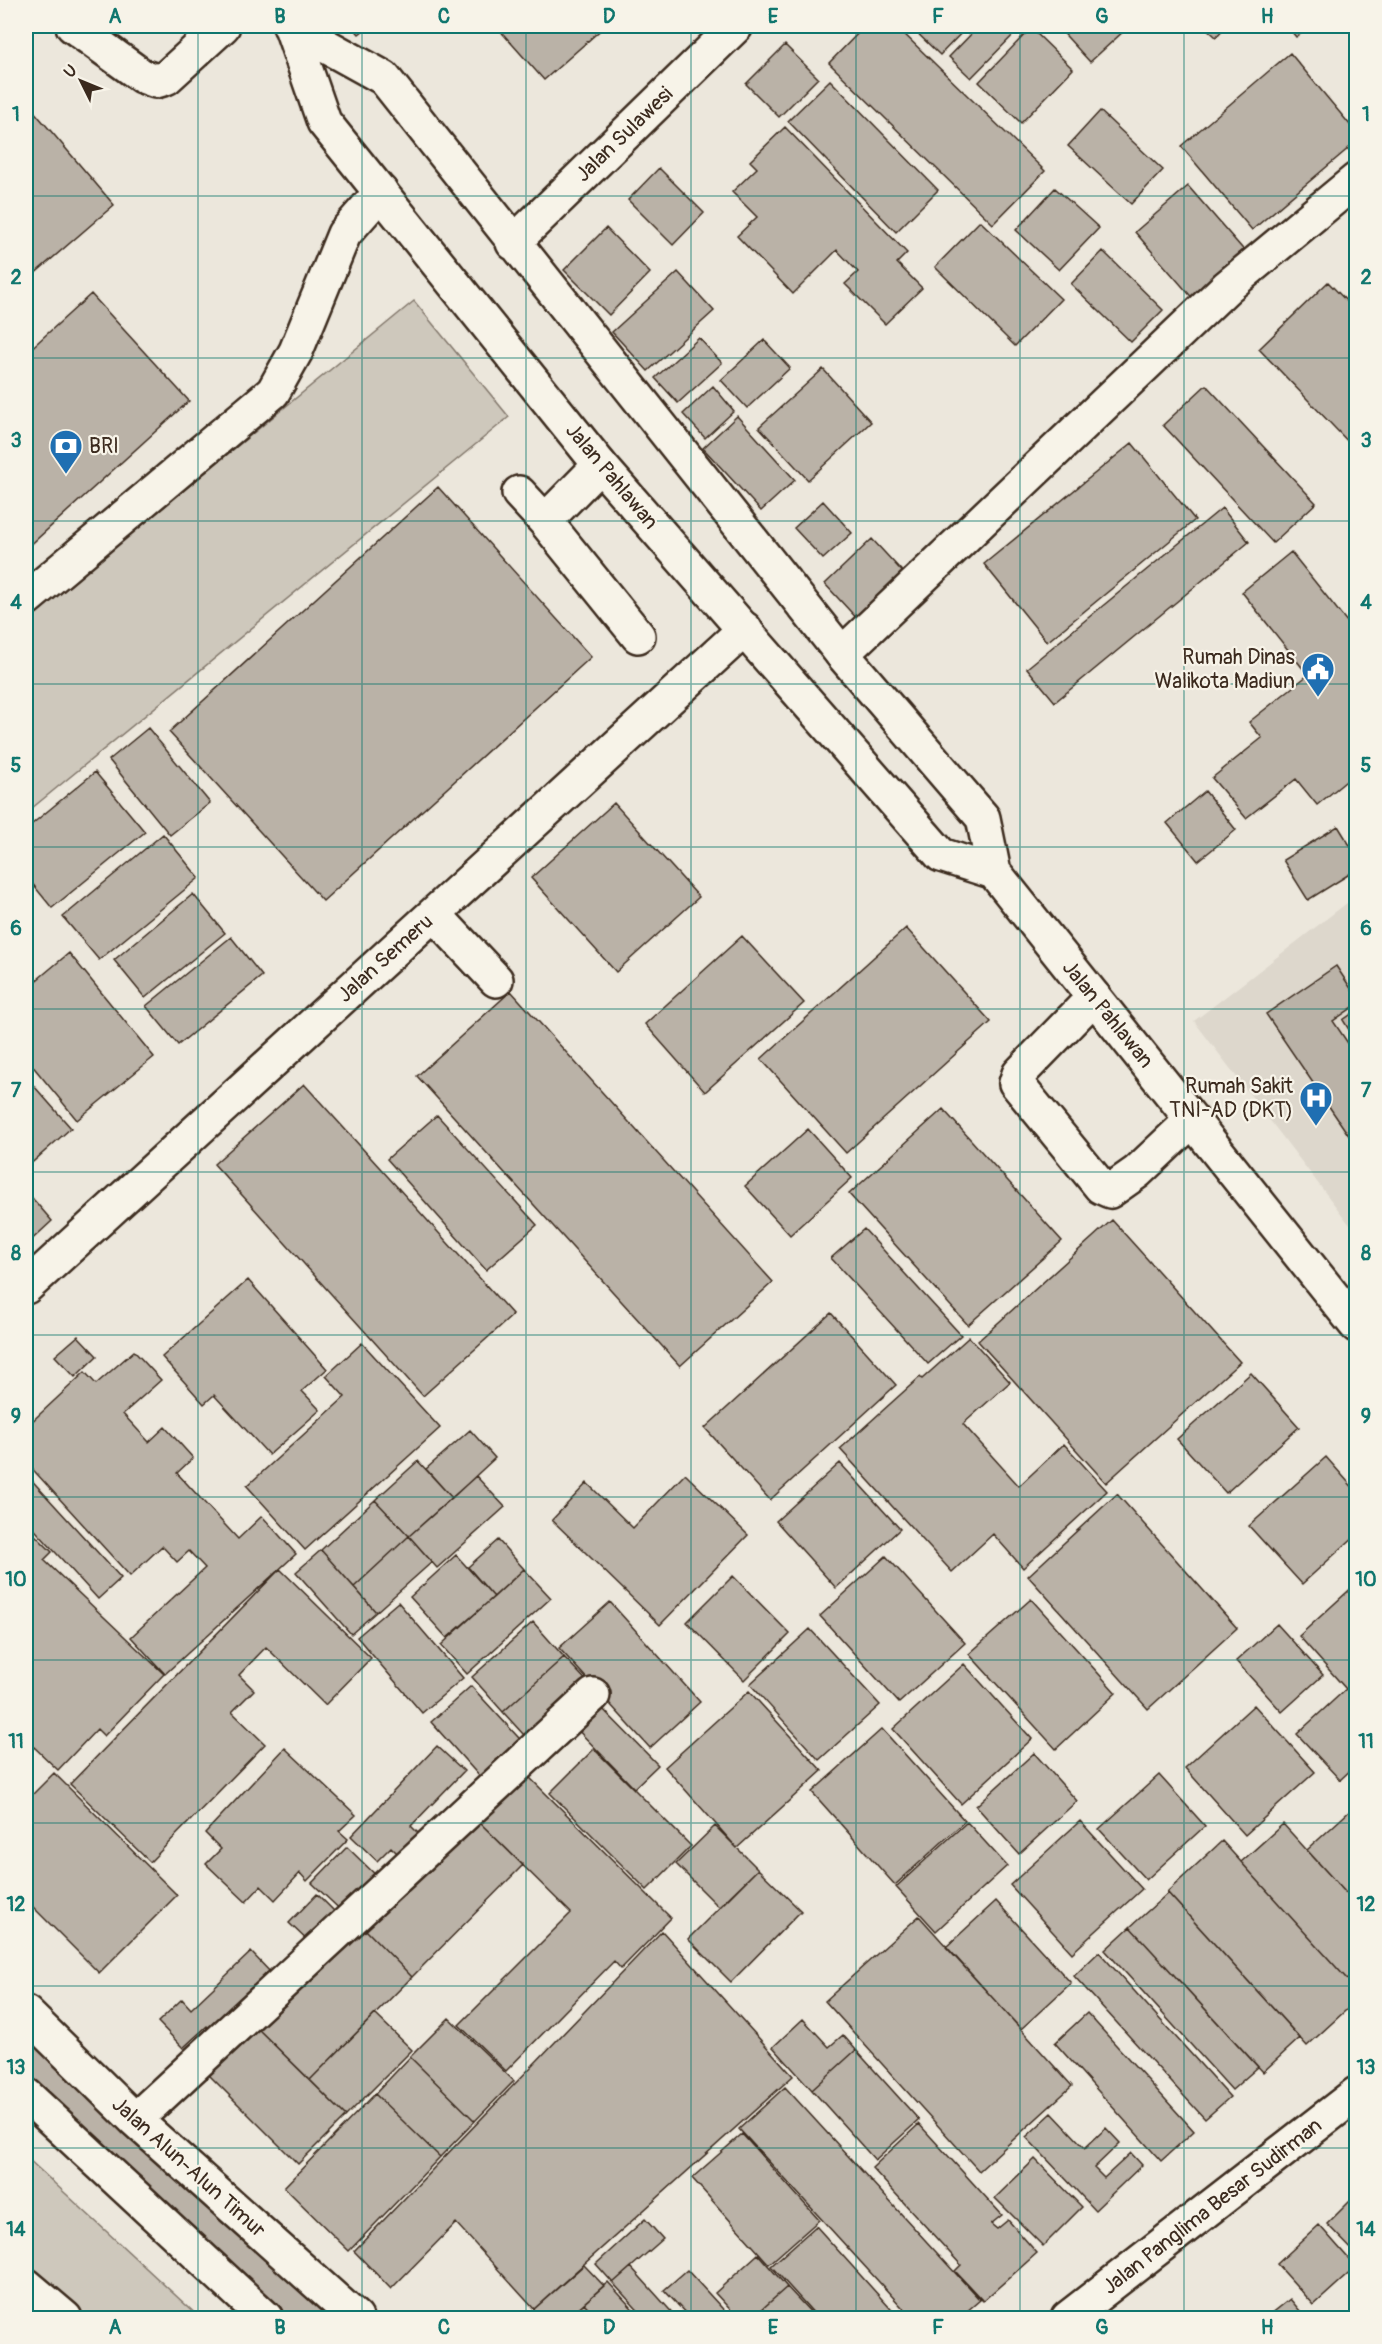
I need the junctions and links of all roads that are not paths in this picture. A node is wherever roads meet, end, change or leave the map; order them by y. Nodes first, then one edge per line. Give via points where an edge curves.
1 (73, 26) edge
2 (223, 26) edge
3 (291, 26) edge
4 (736, 26) edge
5 (1356, 180) edge
6 (381, 192) junction
7 (513, 243) junction
8 (600, 465) junction
9 (519, 493) dead end
10 (545, 521) junction
11 (26, 599) edge
12 (745, 629) junction
13 (638, 636) dead end
14 (842, 654) junction
15 (994, 872) junction
16 (434, 914) junction
17 (496, 980) dead end
18 (1094, 997) junction
19 (1192, 1120) junction
20 (26, 1287) edge
21 (1356, 1325) edge
22 (593, 1695) dead end
23 (26, 2013) edge
24 (1356, 2094) edge
25 (26, 2096) edge
26 (135, 2120) junction
27 (26, 2285) edge
28 (65, 2319) edge
29 (266, 2319) edge
30 (356, 2319) edge
31 (1068, 2319) edge

1 - 2 main road via 142,76 156,81 166,78
3 - 6 main road, Jalan Pahlawan via 324,122
3 - 7 main road, Jalan Pahlawan via 384,78
4 - 7 main road, Jalan Sulawesi
5 - 14 main road via 1227,287
6 - 8 main road, Jalan Pahlawan
6 - 11 main road via 344,234 296,351 273,392
7 - 14 main road, Jalan Pahlawan
8 - 10 main road
8 - 12 main road, Jalan Pahlawan
9 - 10 main road
10 - 13 main road
12 - 15 main road, Jalan Pahlawan via 941,855
12 - 16 main road, Jalan Semeru
14 - 15 main road, Jalan Pahlawan via 983,818
15 - 18 main road, Jalan Pahlawan
16 - 17 main road
16 - 20 main road, Jalan Semeru
18 - 19 main road, Jalan Pahlawan
18 - 19 main road via 1019,1074 1016,1083 1101,1187 1110,1191 1137,1172
19 - 21 main road, Jalan Pahlawan
22 - 26 main road
23 - 26 main road, Jalan Alun-Alun Timur
24 - 31 main road, Jalan Panglima Besar Sudirman
25 - 29 main road
26 - 30 main road, Jalan Alun-Alun Timur
27 - 28 main road

